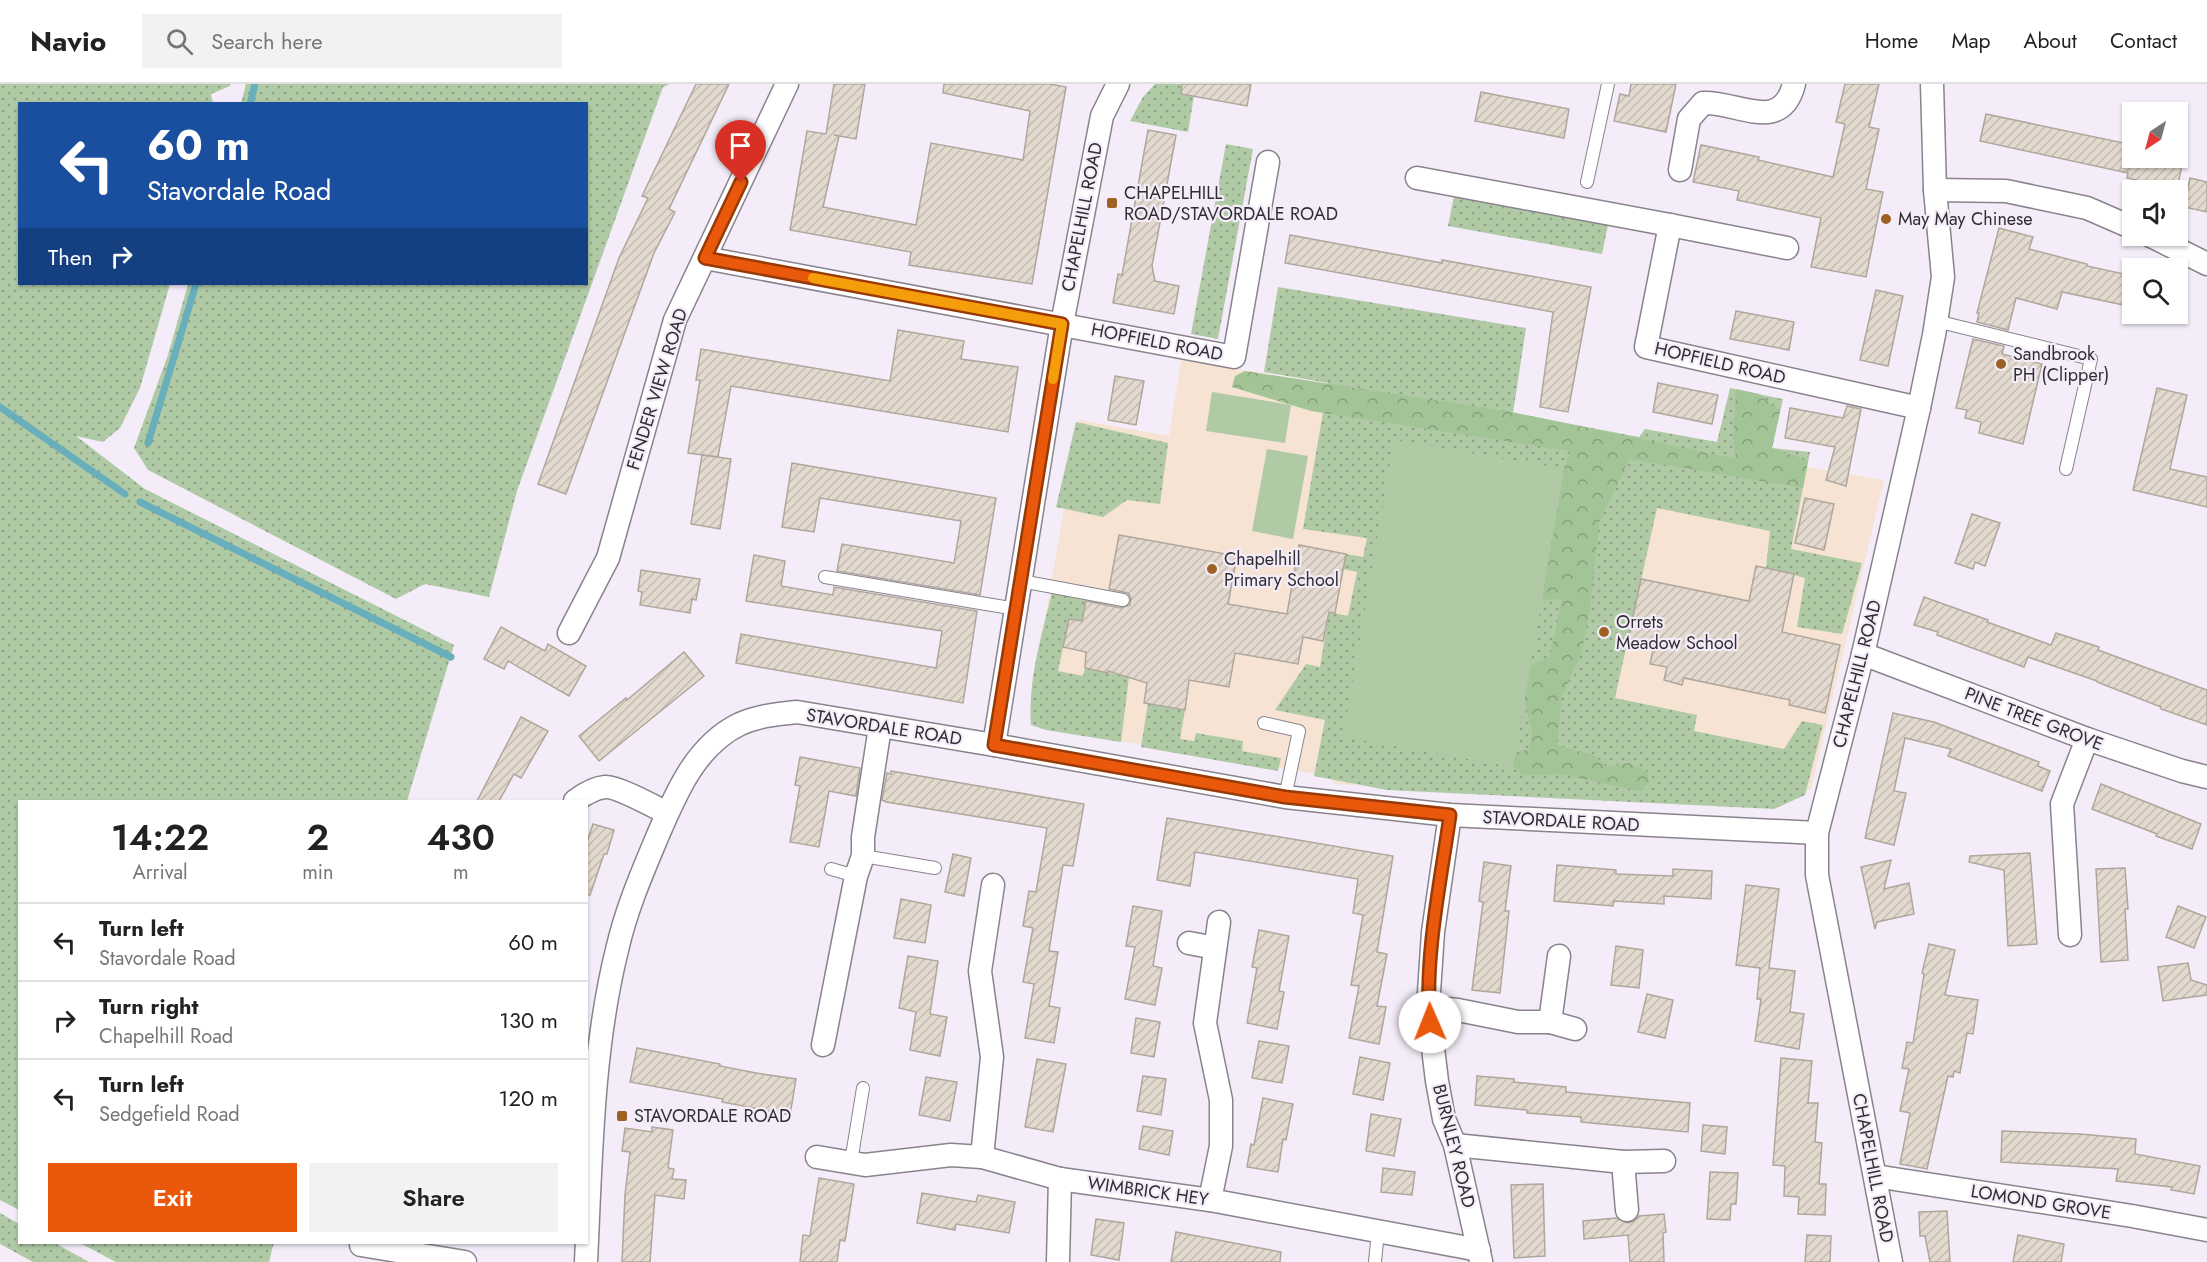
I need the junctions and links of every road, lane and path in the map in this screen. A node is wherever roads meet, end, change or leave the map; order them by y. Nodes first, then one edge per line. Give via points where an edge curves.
1 (787, 84) edge
2 (1118, 84) edge
3 (1608, 84) edge
4 (1794, 84) edge
5 (1932, 84) edge
6 (1268, 162) dead end
7 (1680, 170) dead end
8 (1416, 178) dead end
9 (1587, 182) dead end
10 (1935, 190) junction
11 (2122, 223) edge
12 (1670, 225) junction
13 (2171, 246) edge
14 (1787, 248) dead end
15 (705, 258) junction
16 (2207, 264) edge
17 (1936, 321) junction
18 (1062, 324) junction
19 (1919, 408) junction
20 (2066, 469) dead end
21 (825, 577) dead end
22 (1021, 581) junction
23 (1123, 600) dead end
24 (1016, 609) junction
25 (569, 633) dead end
26 (1863, 654) junction
27 (1264, 723) dead end
28 (880, 727) junction
29 (2087, 740) junction
30 (994, 745) junction
31 (2207, 777) edge
32 (1285, 797) junction
33 (576, 800) edge
34 (667, 813) junction
35 (1450, 815) junction
36 (1817, 833) junction
37 (860, 866) junction
38 (935, 868) dead end
39 (831, 869) dead end
40 (993, 885) dead end
41 (1219, 922) dead end
42 (2070, 935) dead end
43 (1189, 943) dead end
44 (1215, 948) junction
45 (1559, 956) dead end
46 (1428, 1007) junction
47 (1550, 1022) junction
48 (1575, 1029) dead end
49 (823, 1045) dead end
50 (592, 1076) edge
51 (863, 1088) dead end
52 (1455, 1145) junction
53 (817, 1157) dead end
54 (982, 1157) junction
55 (1664, 1161) dead end
56 (851, 1162) junction
57 (1623, 1162) junction
58 (1875, 1176) junction
59 (1060, 1179) junction
60 (1210, 1200) junction
61 (1627, 1210) dead end
62 (588, 1225) edge
63 (2207, 1230) edge
64 (1378, 1231) junction
65 (587, 1244) edge
66 (361, 1245) dead end
67 (1480, 1256) edge
68 (465, 1262) edge
69 (586, 1262) edge
70 (1058, 1262) edge
71 (1375, 1262) edge
72 (1891, 1262) edge

1 - 15 street, FENDER VIEW ROAD
2 - 18 street, CHAPELHILL ROAD via 1102,116
3 - 9 lane
4 - 7 street via 1791,98 1772,111 1760,113 1715,102 1703,103 1689,119
5 - 10 street, CHAPELHILL ROAD
6 - 18 street, HOPFIELD ROAD via 1234,357
8 - 12 street
10 - 11 street via 2006,191 2087,208
10 - 17 street, CHAPELHILL ROAD via 1943,277
12 - 14 street
12 - 19 street, HOPFIELD ROAD via 1646,347
13 - 16 street
15 - 18 street
15 - 25 street, FENDER VIEW ROAD via 675,320 608,558
17 - 19 street, CHAPELHILL ROAD
17 - 20 lane via 2091,359
18 - 22 street, CHAPELHILL ROAD
19 - 26 street, CHAPELHILL ROAD
21 - 24 lane
22 - 23 lane
22 - 24 street, CHAPELHILL ROAD
24 - 30 street, CHAPELHILL ROAD
26 - 29 street, PINE TREE GROVE
26 - 36 street, CHAPELHILL ROAD
27 - 32 lane via 1299,731
28 - 30 street, STAVORDALE ROAD
28 - 34 street, STAVORDALE ROAD via 797,712 770,714 739,725 712,743 688,771
28 - 37 street
29 - 31 street, PINE TREE GROVE
29 - 42 street via 2062,804
30 - 32 street, STAVORDALE ROAD
32 - 35 street, STAVORDALE ROAD
33 - 34 street via 607,787
34 - 50 street, STAVORDALE ROAD via 635,890 617,950
35 - 36 street, STAVORDALE ROAD
35 - 46 street, BURNLEY ROAD via 1433,932
36 - 58 street, CHAPELHILL ROAD via 1817,875
37 - 38 lane
37 - 39 lane
37 - 49 street
40 - 54 street via 980,971 992,1057
41 - 44 street
43 - 44 street
44 - 60 street via 1205,1023 1221,1100 1221,1146
45 - 47 street
46 - 47 street via 1518,1022
46 - 52 street, BURNLEY ROAD via 1444,1119
47 - 48 street
50 - 62 street, STAVORDALE ROAD
51 - 56 lane
52 - 57 street
52 - 67 street, BURNLEY ROAD
53 - 56 street, WIMBRICK HEY
54 - 56 street, WIMBRICK HEY via 951,1155 865,1165
54 - 59 street, WIMBRICK HEY
55 - 57 street
57 - 61 street
58 - 63 street, LOMOND GROVE
58 - 72 street, CHAPELHILL ROAD
59 - 60 street, WIMBRICK HEY
59 - 70 street
60 - 64 street, WIMBRICK HEY
64 - 67 street, WIMBRICK HEY
64 - 71 lane
65 - 69 street, STAVORDALE ROAD
66 - 68 street

